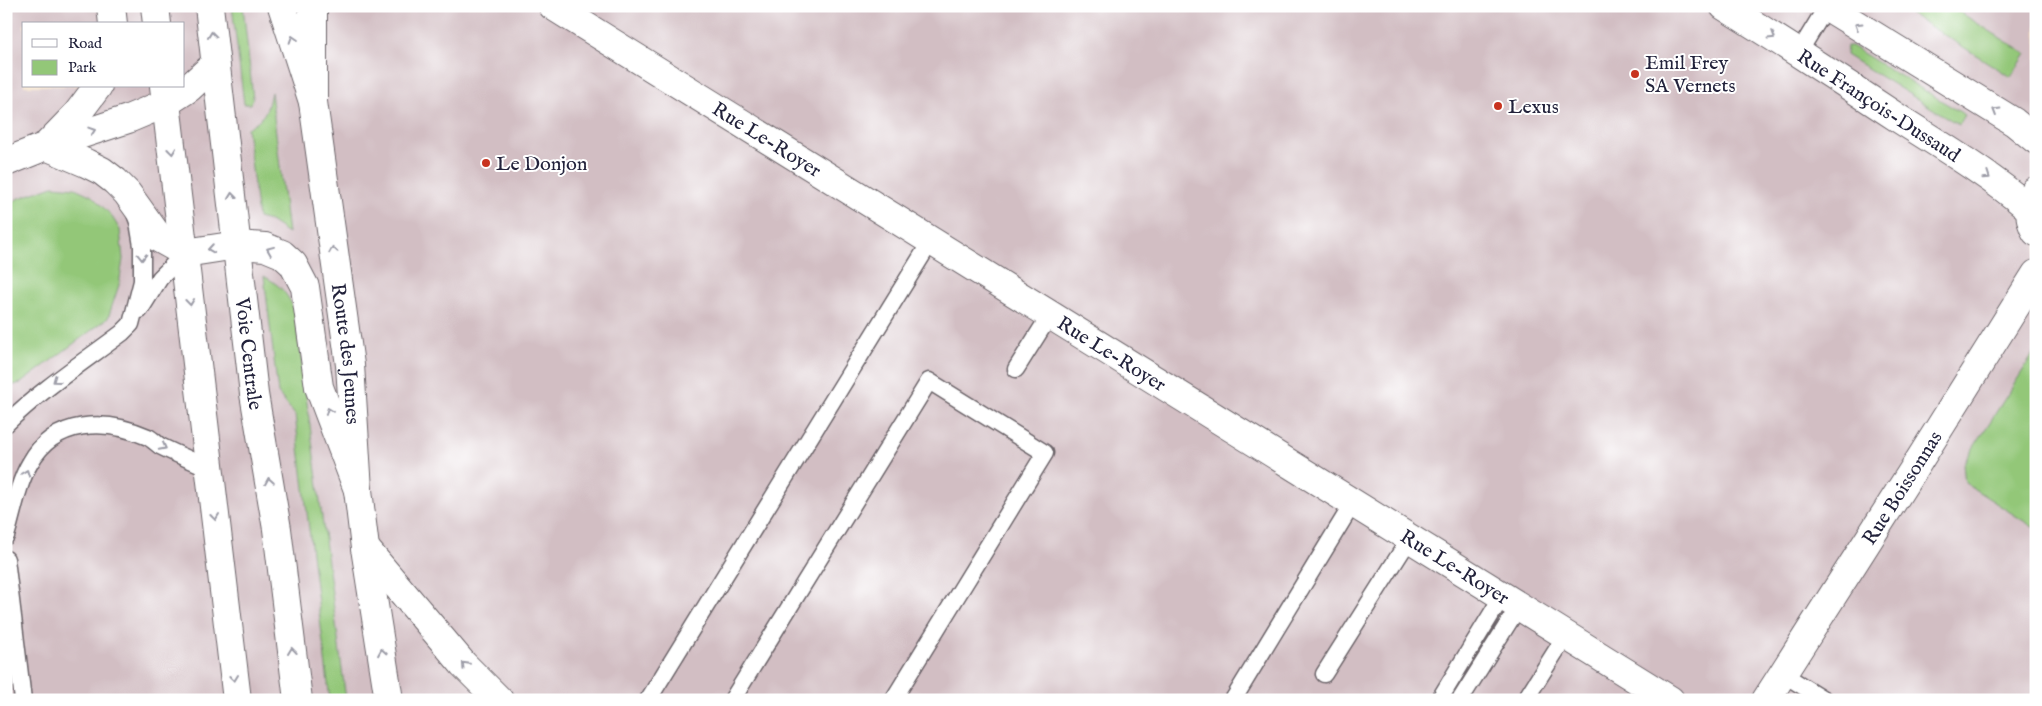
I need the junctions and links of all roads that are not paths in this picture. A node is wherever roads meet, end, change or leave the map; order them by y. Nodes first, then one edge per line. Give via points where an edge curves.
1 (112, 6) edge
2 (155, 6) edge
3 (209, 6) edge
4 (282, 6) edge
5 (553, 6) edge
6 (1827, 6) edge
7 (313, 7) edge
8 (1729, 8) edge
9 (113, 22) edge
10 (157, 22) edge
11 (1799, 52) junction
12 (215, 64) junction
13 (96, 88) edge
14 (165, 94) edge
15 (313, 102) junction
16 (2036, 140) edge
17 (46, 146) junction
18 (6, 162) edge
19 (127, 193) junction
20 (2034, 210) edge
21 (931, 241) junction
22 (237, 245) junction
23 (185, 253) junction
24 (2036, 274) edge
25 (1050, 315) junction
26 (131, 324) junction
27 (1016, 369) dead end
28 (6, 424) edge
29 (209, 468) junction
30 (358, 490) junction
31 (1353, 503) junction
32 (6, 536) edge
33 (1410, 538) junction
34 (365, 548) junction
35 (6, 559) edge
36 (1511, 601) junction
37 (1566, 635) junction
38 (1324, 674) dead end
39 (1783, 674) junction
40 (23, 700) edge
41 (237, 700) edge
42 (298, 700) edge
43 (389, 700) edge
44 (499, 700) edge
45 (648, 700) edge
46 (732, 700) edge
47 (893, 700) edge
48 (1233, 700) edge
49 (1439, 700) edge
50 (1460, 700) edge
51 (1525, 700) edge
52 (1670, 700) edge
53 (1766, 700) edge
54 (1825, 700) edge

1 - 9 main road
2 - 10 main road
12 -> 3 main road, Voie Centrale
15 -> 4 main road
5 - 21 main road, Rue Le-Royer
6 - 11 lane
16 -> 6 main road via 2014,122
7 - 15 main road, Route des Jeunes
8 -> 11 main road, Rue François-Dussaud
11 -> 20 main road, Rue François-Dussaud
12 - 14 main road via 189,88
22 -> 12 main road, Voie Centrale
13 - 17 main road
17 -> 14 main road via 128,118
14 -> 23 main road
30 -> 15 main road, Route des Jeunes via 350,365
17 - 18 main road
17 - 19 main road via 102,171
19 - 23 main road via 160,240
19 -> 26 lane via 138,222 142,246 142,281
21 - 25 main road, Rue Le-Royer
21 - 45 lane
22 -> 23 main road
30 -> 22 main road via 319,386 305,287 293,264 282,254 265,247
42 -> 22 main road, Voie Centrale via 277,529 254,394
23 - 26 lane via 160,278
23 -> 29 main road
24 - 39 main road, Rue Boissonnas
25 - 27 lane
25 - 31 main road, Rue Le-Royer
26 -> 28 lane via 52,383
32 -> 29 lane via 30,462 44,444 68,429 111,426 148,438
29 -> 41 main road
30 - 34 main road, Route des Jeunes
31 - 33 main road, Rue Le-Royer
31 - 48 lane
33 - 36 main road, Rue Le-Royer
33 - 38 lane
43 -> 34 main road, Route des Jeunes
44 -> 34 main road via 463,664
35 - 40 lane
36 - 37 main road, Rue Le-Royer
36 - 49 lane
36 - 50 lane
37 - 51 lane
37 - 52 main road, Rue Le-Royer
39 - 53 main road, Rue Boissonnas
39 - 54 lane
46 - 47 lane via 929,381 1046,453

